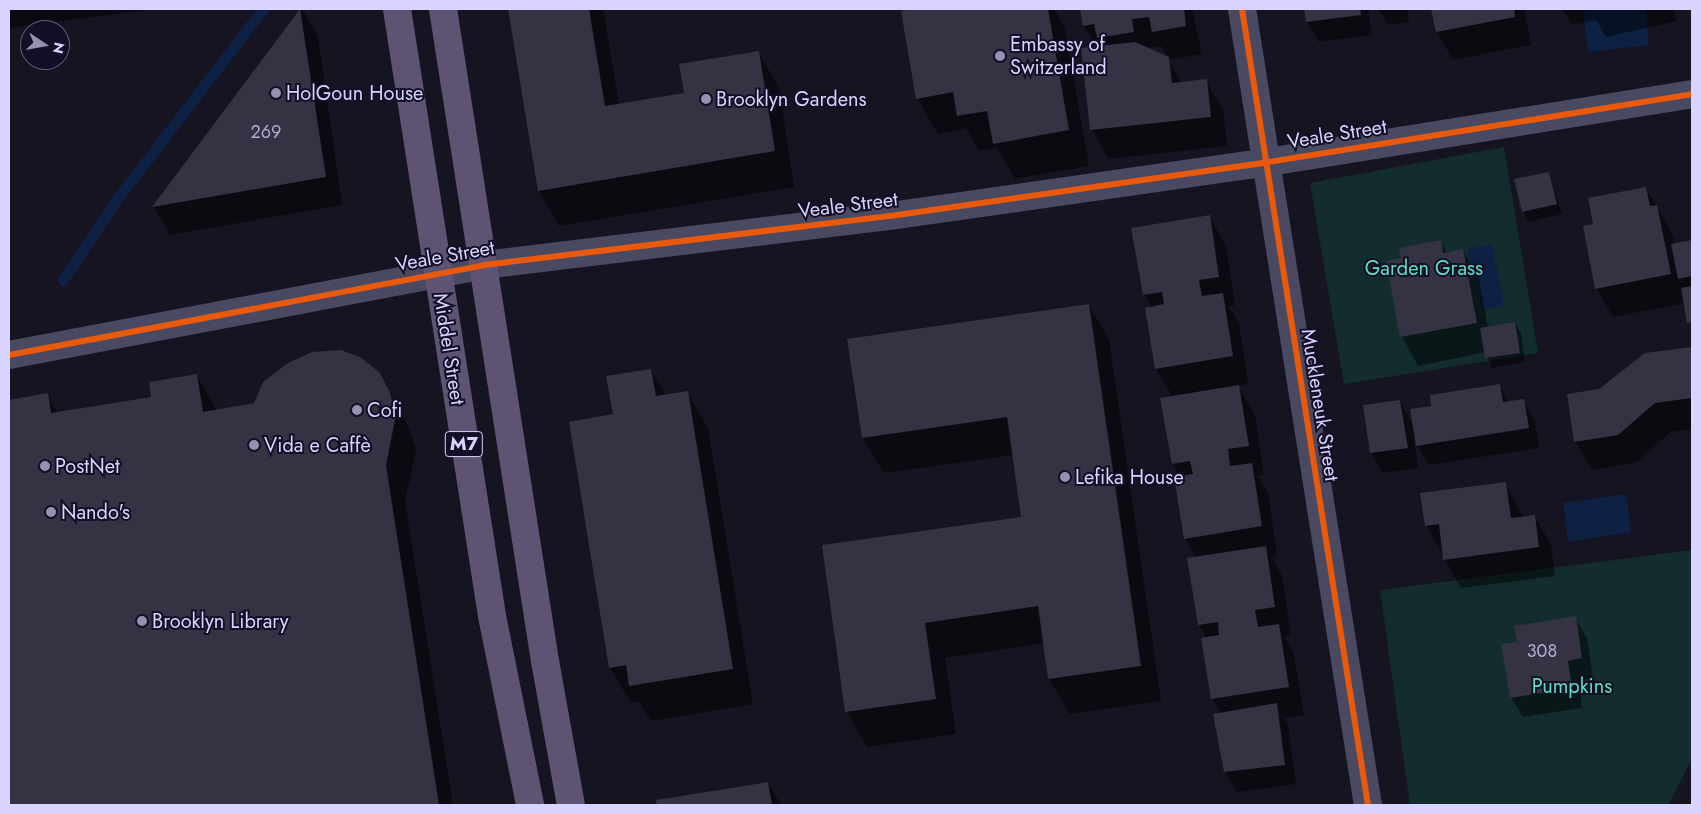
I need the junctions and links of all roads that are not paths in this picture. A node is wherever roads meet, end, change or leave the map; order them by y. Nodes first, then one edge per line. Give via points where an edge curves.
1 (397, 9) edge
2 (443, 9) edge
3 (1242, 9) edge
4 (1692, 94) edge
5 (1268, 162) junction
6 (484, 265) junction
7 (437, 273) junction
8 (9, 354) edge
9 (530, 805) edge
10 (571, 805) edge
11 (1368, 805) edge

1 - 7 main road, Middel Street / M7
2 - 6 main road, M7
3 - 5 street, Muckleneuk Street
4 - 5 street, Veale Street
5 - 6 street, Veale Street via 890,216
5 - 11 street, Muckleneuk Street via 1301,394
6 - 7 street, Veale Street
6 - 10 main road, M7 via 545,661
7 - 8 street, Veale Street via 86,342
7 - 9 main road, Middel Street / M7 via 492,616

